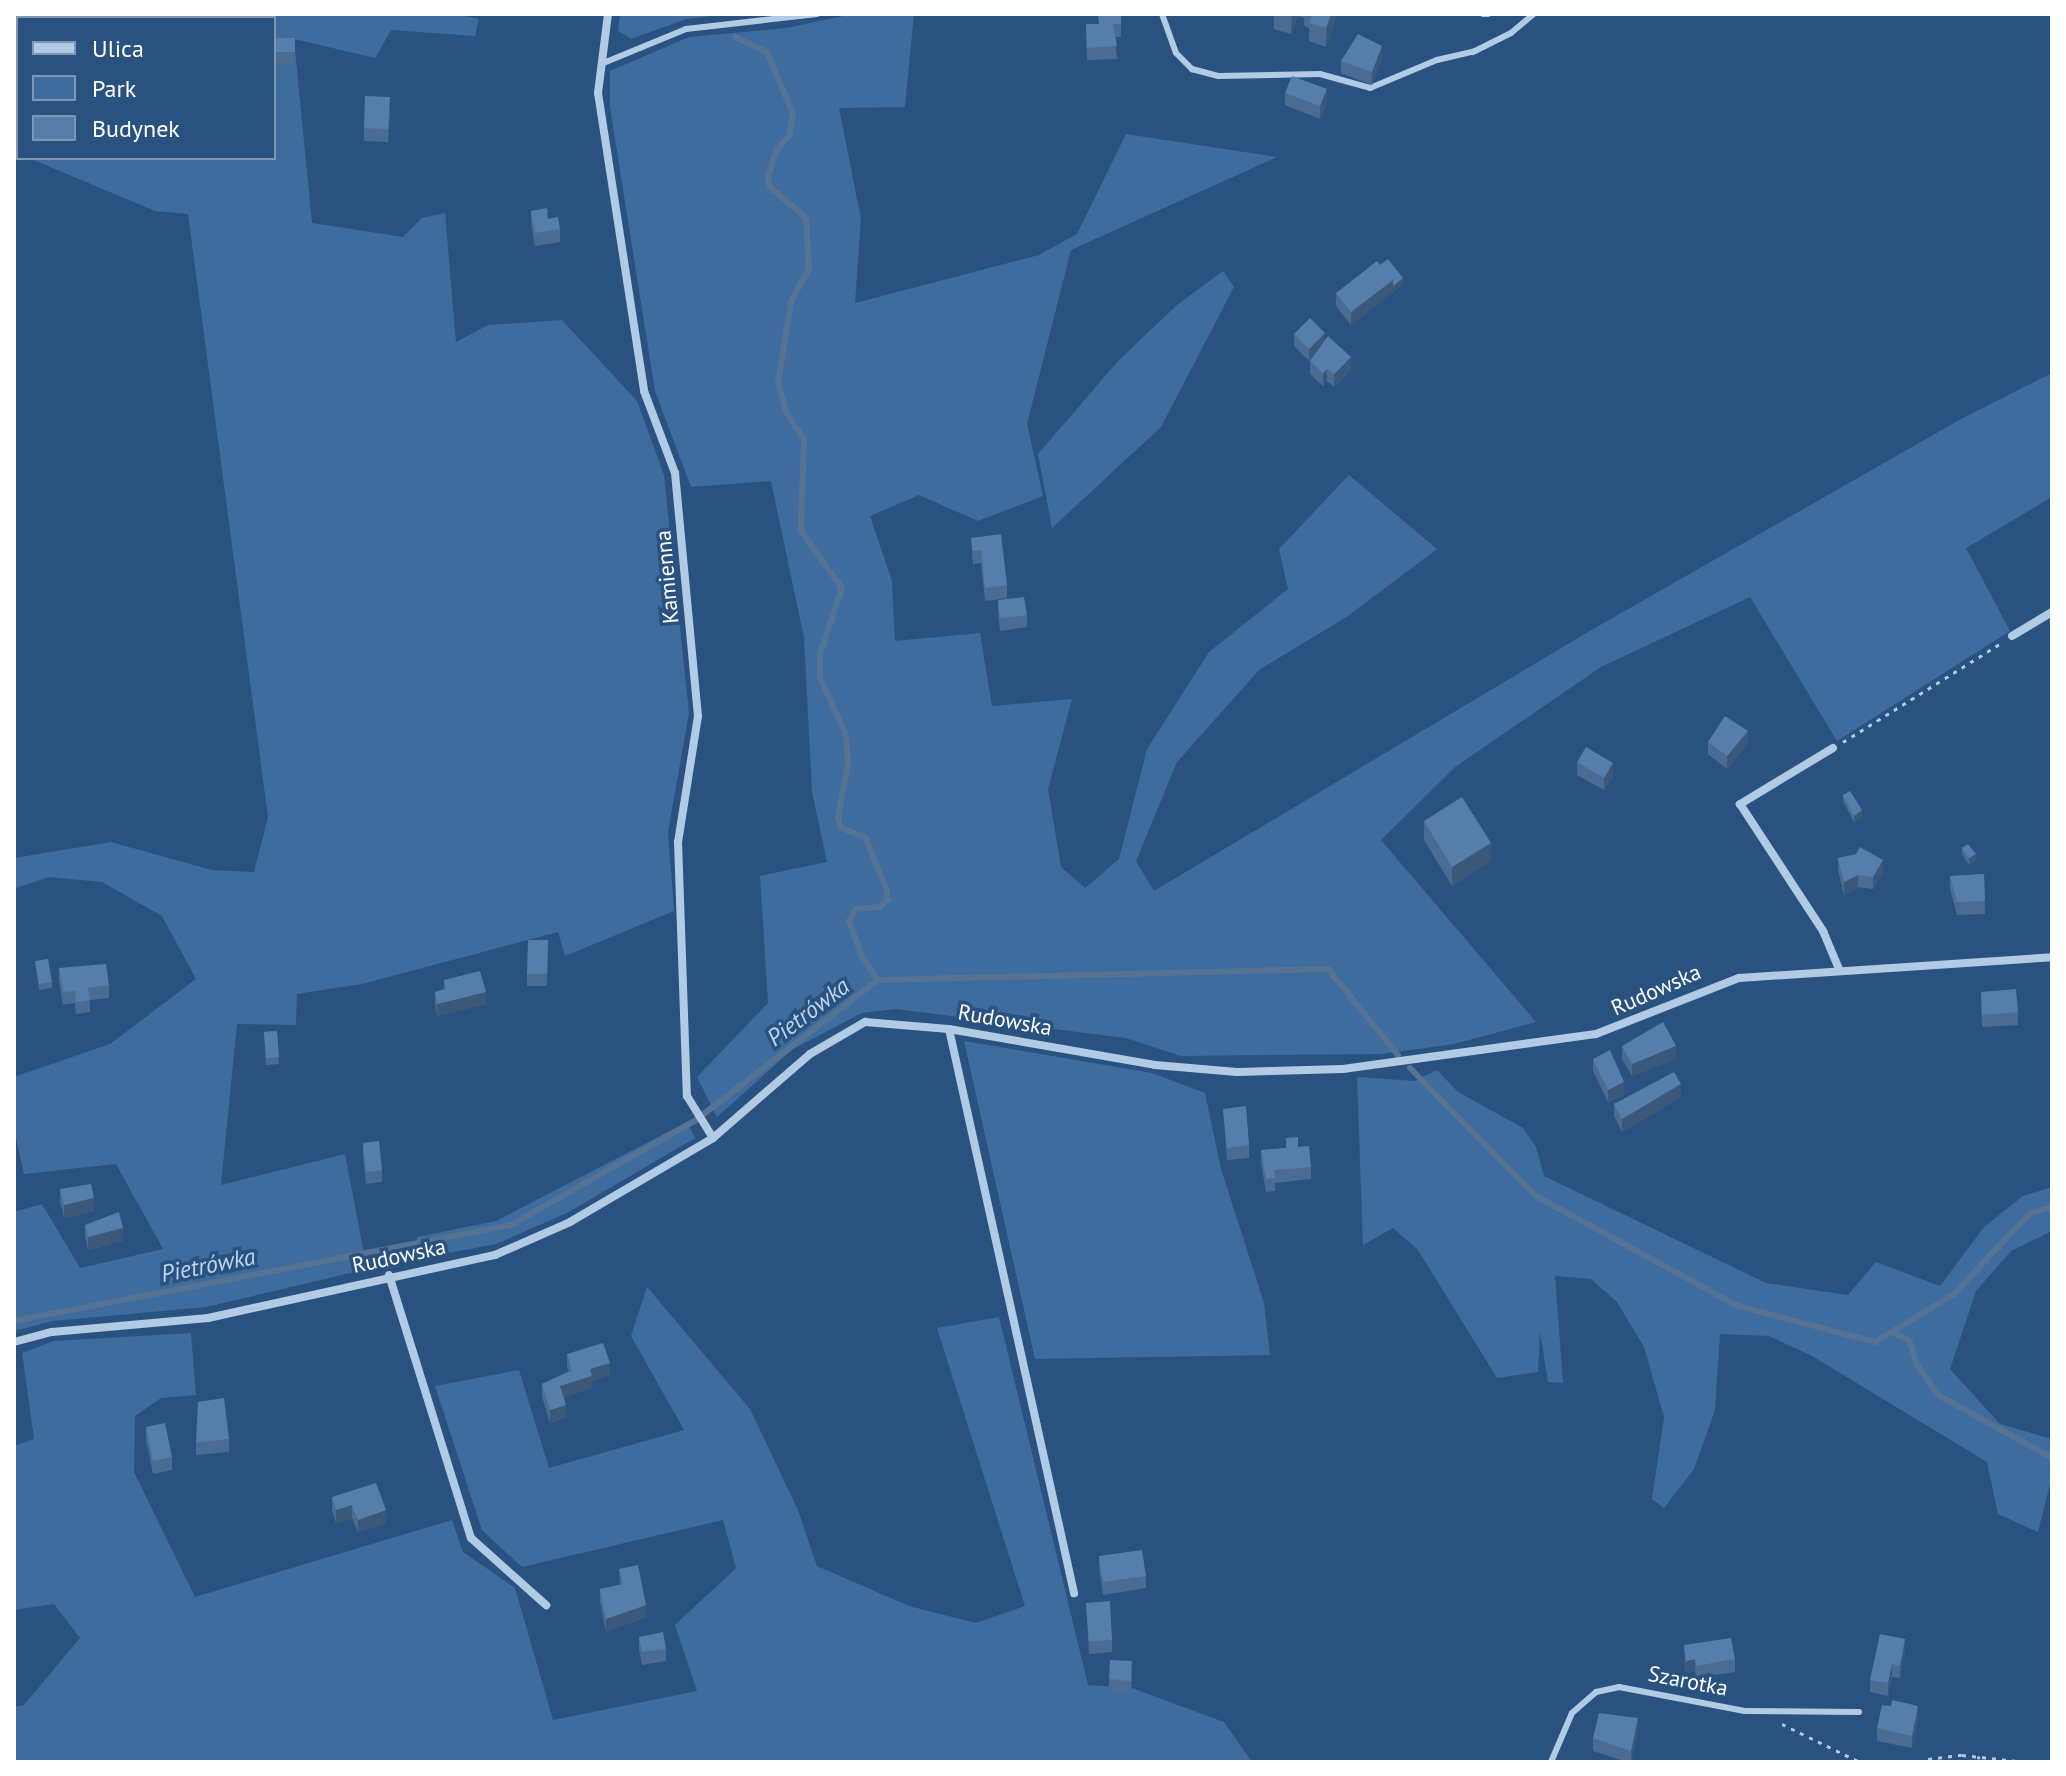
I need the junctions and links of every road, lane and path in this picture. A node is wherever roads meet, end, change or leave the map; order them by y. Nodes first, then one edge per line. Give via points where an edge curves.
1 (608, 14) edge
2 (817, 14) edge
3 (1162, 14) edge
4 (1534, 14) edge
5 (598, 65) junction
6 (2052, 612) edge
7 (2012, 636) joint
8 (1833, 748) joint
9 (2052, 957) edge
10 (1839, 969) junction
11 (949, 1029) junction
12 (713, 1138) junction
13 (389, 1275) junction
14 (14, 1342) edge
15 (1074, 1593) dead end
16 (546, 1605) dead end
17 (1758, 1711) junction
18 (1859, 1712) dead end
19 (1982, 1756) junction
20 (1928, 1759) dead end
21 (1551, 1762) edge
22 (1860, 1762) edge
23 (1968, 1762) edge
24 (2026, 1762) edge

1 - 5 street, Kamienna
2 - 5 lane via 686,29
3 - 4 lane via 1176,53 1192,69 1218,76 1320,74 1370,88 1437,60 1473,52
5 - 12 street, Kamienna via 644,391 675,473 698,716 678,842 687,1096
6 - 7 street
7 - 8 path
8 - 10 street via 1740,804 1823,931
9 - 10 street, Rudowska
10 - 11 street, Rudowska via 1714,984 1596,1034 1343,1069 1237,1072 1155,1065
11 - 12 street, Rudowska via 865,1022 810,1054
11 - 15 street
12 - 13 street, Rudowska via 570,1222 495,1255
13 - 14 street, Rudowska via 208,1318 52,1332
13 - 16 street via 471,1538
17 - 18 lane, Szarotka
17 - 21 lane, Szarotka via 1636,1688 1596,1692 1572,1713
17 - 22 path
19 - 20 path
19 - 23 path
19 - 24 path

